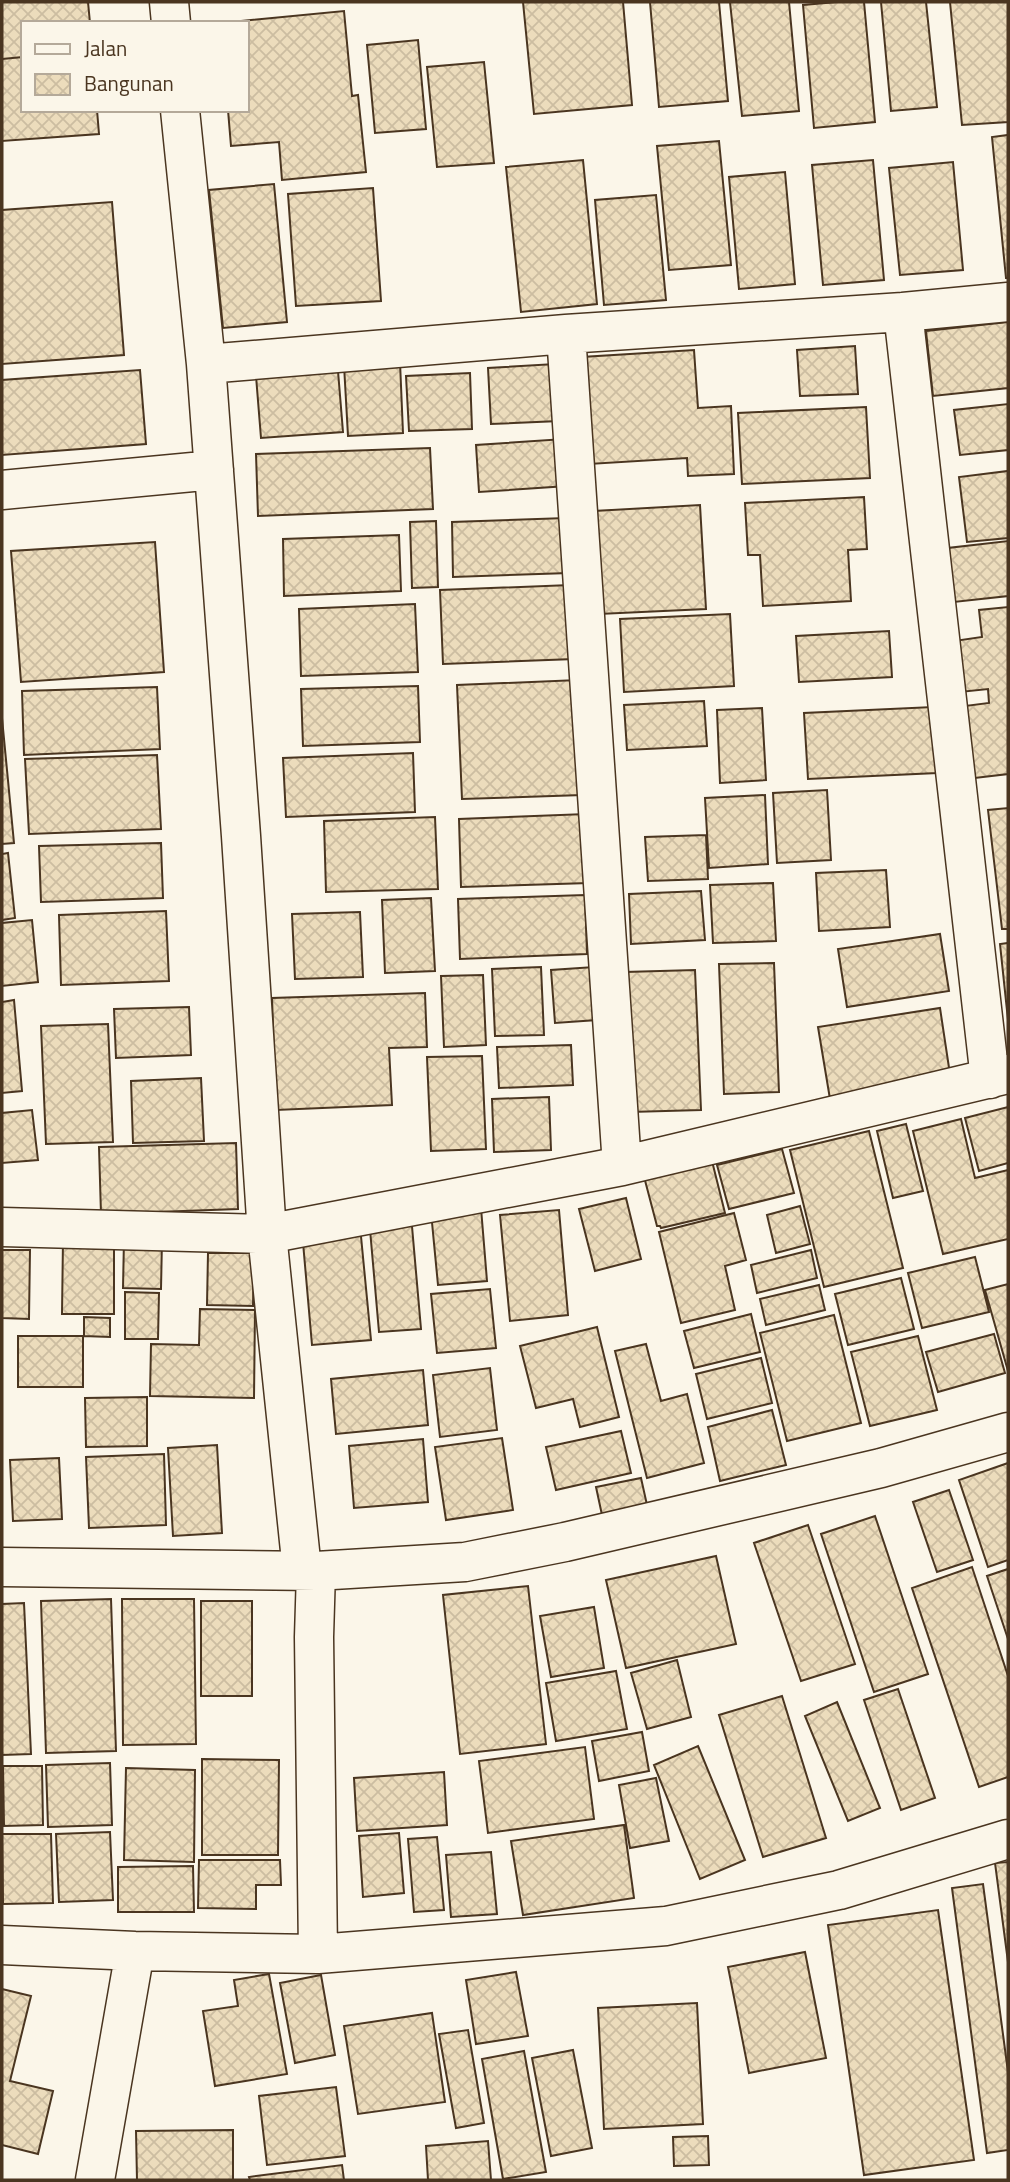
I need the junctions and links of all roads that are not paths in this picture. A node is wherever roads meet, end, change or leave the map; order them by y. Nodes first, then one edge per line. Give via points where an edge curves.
1 (169, 2) edge
2 (171, 21) edge
3 (180, 112) edge
4 (1008, 302) edge
5 (904, 312) junction
6 (566, 334) junction
7 (206, 364) junction
8 (214, 470) junction
9 (2, 490) edge
10 (999, 1077) edge
11 (622, 1166) junction
12 (2, 1227) edge
13 (267, 1234) junction
14 (1008, 1432) edge
15 (2, 1567) edge
16 (309, 1570) junction
17 (1008, 1839) edge
18 (2, 1945) edge
19 (135, 1951) junction
20 (318, 1954) junction
21 (95, 2180) edge

1 - 2 street
3 - 7 street
4 - 5 street
5 - 6 street
5 - 10 street
6 - 7 street
6 - 11 street
7 - 8 street
8 - 9 street
8 - 13 street
10 - 11 street
11 - 13 street
12 - 13 street
13 - 16 street
14 - 16 street via 868,1471 565,1542 478,1559
15 - 16 street
16 - 20 street
17 - 20 street via 838,1890 666,1926
18 - 19 street
19 - 20 street
19 - 21 street

